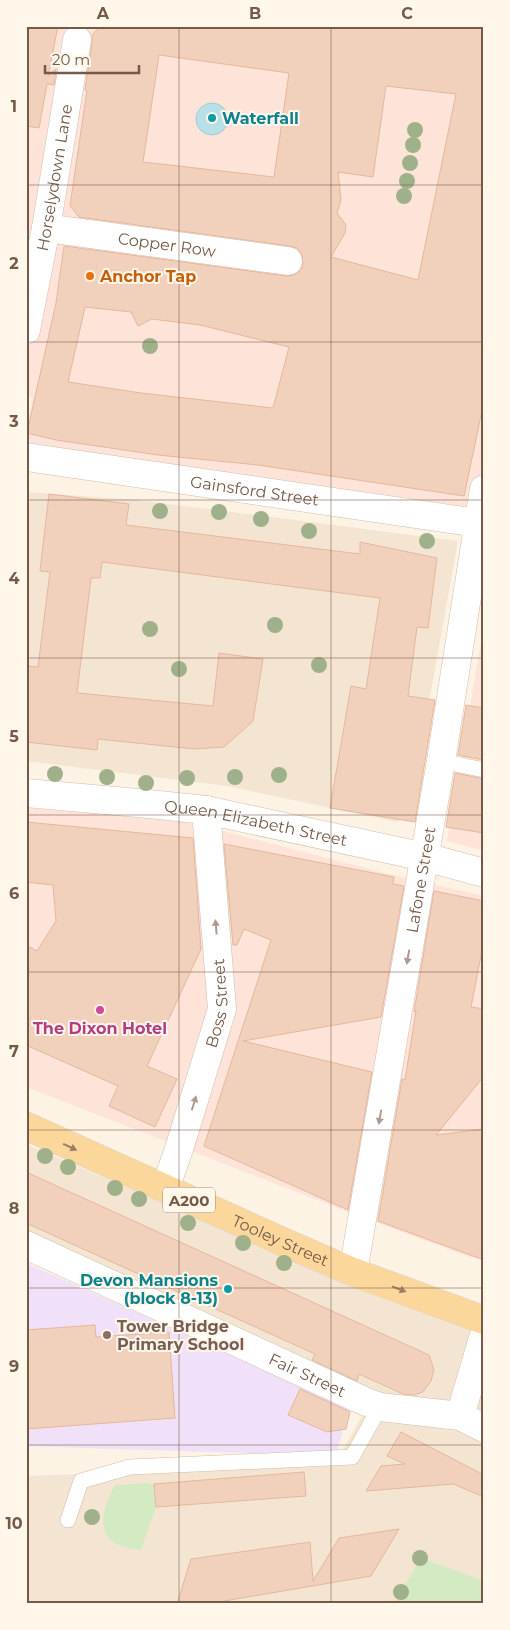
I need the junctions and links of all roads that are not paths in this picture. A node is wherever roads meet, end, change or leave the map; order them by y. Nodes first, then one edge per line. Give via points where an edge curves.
1 (79, 33) edge
2 (46, 228) junction
3 (288, 261) dead end
4 (26, 330) edge
5 (26, 457) edge
6 (484, 489) edge
7 (481, 523) edge
8 (441, 761) junction
9 (484, 770) edge
10 (26, 793) edge
11 (206, 810) junction
12 (425, 857) junction
13 (484, 873) edge
14 (26, 1126) edge
15 (165, 1189) junction
16 (26, 1245) edge
17 (353, 1272) junction
18 (484, 1320) edge
19 (484, 1335) edge
20 (380, 1407) junction
21 (472, 1422) edge
22 (68, 1520) dead end

1 - 2 street, Horselydown Lane
2 - 3 street, Copper Row
2 - 4 street, Horselydown Lane
5 - 7 street, Gainsford Street
6 - 7 street, Lafone Street
7 - 8 street, Lafone Street
8 - 9 lane
8 - 12 street, Lafone Street
10 - 11 street, Queen Elizabeth Street
11 - 12 street, Queen Elizabeth Street
15 -> 11 street, Boss Street via 222,1009
12 - 13 street, Queen Elizabeth Street
12 -> 17 street, Lafone Street
14 -> 15 main road, Tooley Street / A200
15 - 17 main road, Tooley Street / A200
16 - 20 street, Fair Street
17 -> 18 main road, Tooley Street / A200
19 - 21 street, Fair Street
20 - 21 street, Fair Street
20 - 22 lane via 352,1457 130,1467 81,1481

